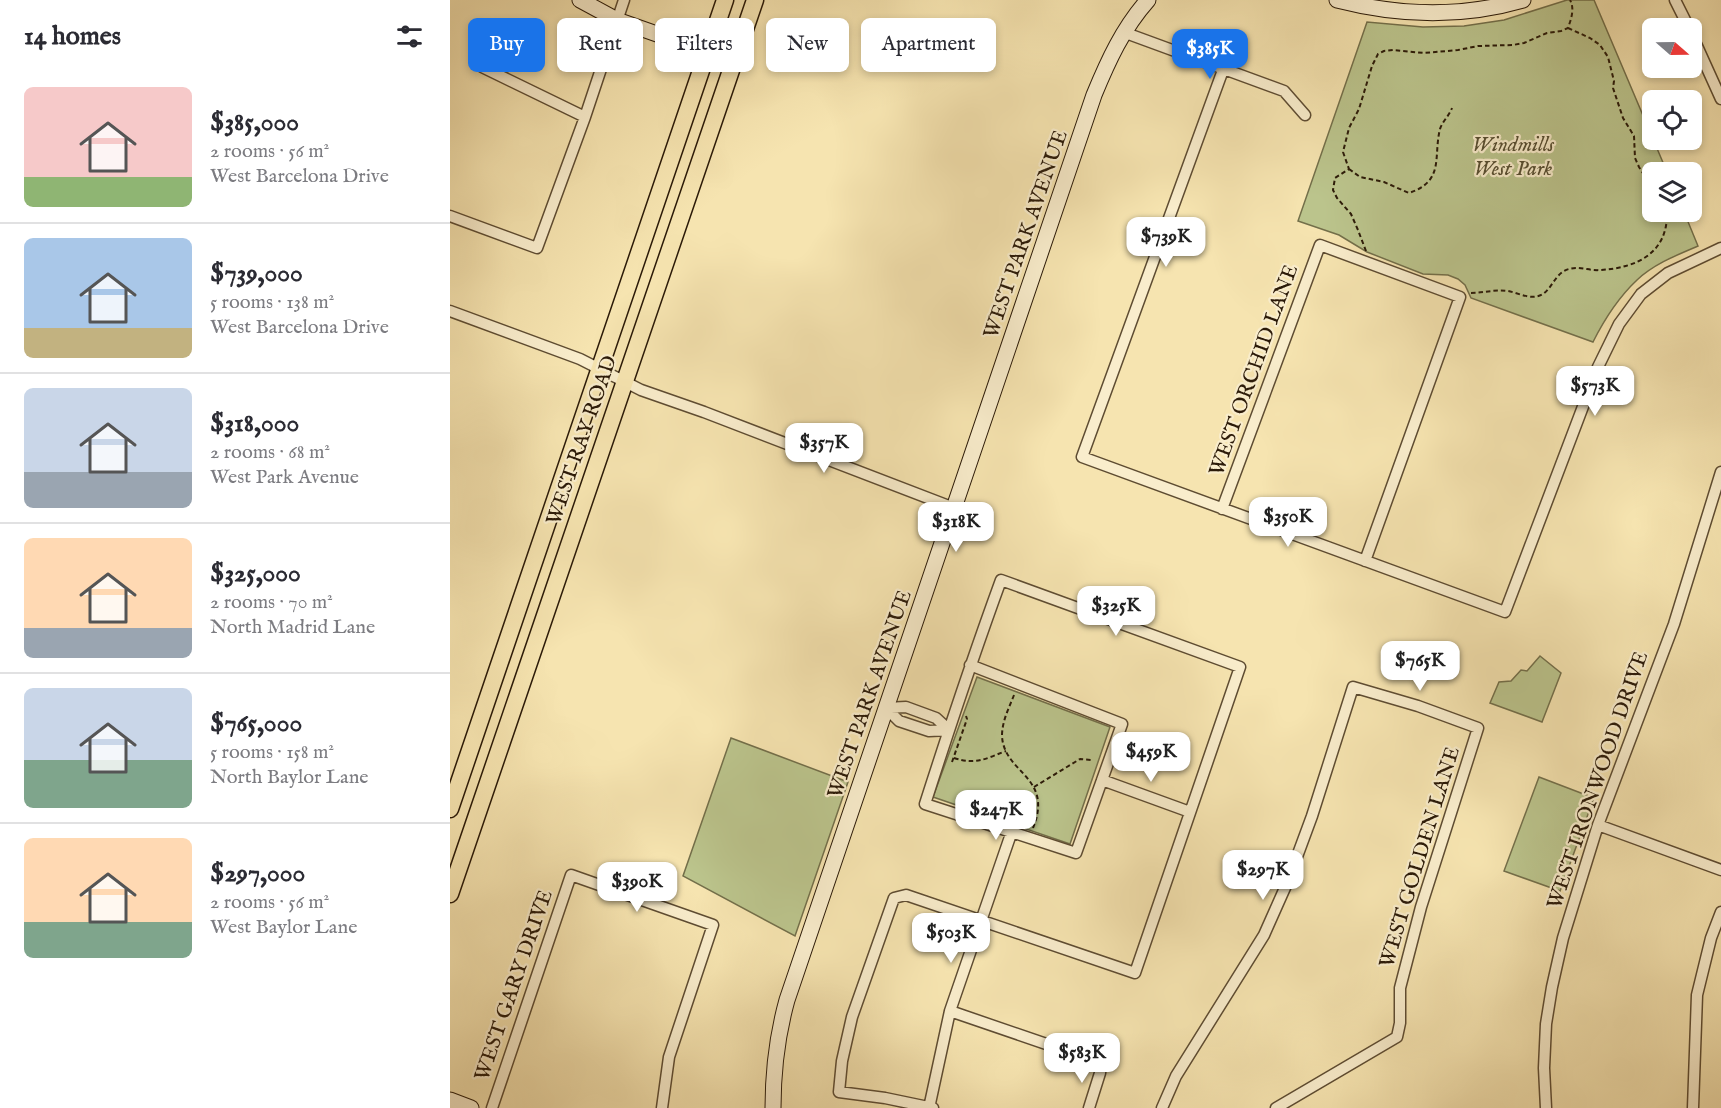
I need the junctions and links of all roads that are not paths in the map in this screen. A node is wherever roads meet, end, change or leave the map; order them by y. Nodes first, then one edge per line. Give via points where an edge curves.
1 (580, 0) edge
2 (624, 0) edge
3 (725, 0) edge
4 (754, 0) edge
5 (1148, 0) edge
6 (1337, 0) edge
7 (1523, 0) edge
8 (1675, 0) edge
9 (613, 18) edge
10 (618, 18) edge
11 (719, 18) edge
12 (1684, 18) edge
13 (1123, 32) junction
14 (1702, 52) edge
15 (1223, 70) junction
16 (492, 72) edge
17 (600, 72) edge
18 (701, 72) edge
19 (1716, 76) edge
20 (1721, 99) edge
21 (1305, 115) dead end
22 (585, 117) junction
23 (450, 216) edge
24 (1721, 248) edge
25 (450, 311) edge
26 (600, 370) junction
27 (624, 382) junction
28 (1721, 472) edge
29 (954, 508) junction
30 (1222, 509) junction
31 (1365, 561) junction
32 (970, 665) junction
33 (886, 708) junction
34 (949, 730) junction
35 (1102, 780) junction
36 (450, 809) edge
37 (1190, 812) junction
38 (1598, 825) junction
39 (1012, 831) junction
40 (1721, 870) edge
41 (450, 894) edge
42 (1721, 912) edge
43 (981, 921) junction
44 (950, 1011) junction
45 (450, 1100) edge
46 (471, 1108) edge
47 (492, 1108) edge
48 (662, 1108) edge
49 (773, 1108) edge
50 (931, 1108) edge
51 (1089, 1108) edge
52 (1162, 1108) edge
53 (1276, 1108) edge
54 (1546, 1108) edge
55 (1693, 1108) edge

1 - 9 street
2 - 10 street
3 - 11 main road, WEST RAY ROAD
4 - 27 main road, WEST RAY ROAD
5 - 13 street, WEST PARK AVENUE
6 - 7 street via 1375,9 1436,14
8 - 12 street
13 - 15 street
13 - 29 street, WEST PARK AVENUE via 1094,96
14 - 19 street
15 - 21 street via 1284,92
15 - 30 street via 1082,457
16 - 22 street
17 - 22 street
18 - 26 main road, WEST RAY ROAD
19 - 20 street
22 - 23 street via 537,248
24 - 31 street via 1668,273 1641,294 1619,324 1505,612
25 - 26 street
26 - 27 street
26 - 36 main road, WEST RAY ROAD
27 - 29 street
27 - 41 main road, WEST RAY ROAD
28 - 38 street, WEST IRONWOOD DRIVE via 1674,624
29 - 33 street, WEST PARK AVENUE
30 - 31 street
30 - 31 street, WEST ORCHID LANE via 1320,245 1460,297
32 - 34 street
32 - 35 street via 1122,724
32 - 37 street via 1001,580 1240,667
33 - 34 street via 906,707 936,718
33 - 49 street, WEST PARK AVENUE via 787,1000 778,1038
34 - 39 street via 925,804
35 - 37 street
35 - 39 street via 1076,853
37 - 43 street via 1134,973
38 - 40 street
38 - 54 street, WEST IRONWOOD DRIVE via 1552,987 1544,1057
39 - 43 street
42 - 55 street via 1697,995
43 - 44 street
43 - 50 street via 906,896 894,898 852,1017 839,1092
44 - 50 street
44 - 51 street via 1101,1065
45 - 46 street
47 - 48 street, WEST GARY DRIVE via 571,875 713,925 669,1057
52 - 53 street, WEST GOLDEN LANE via 1176,1076 1264,935 1312,816 1353,687 1478,728 1421,907 1400,988 1397,1037

